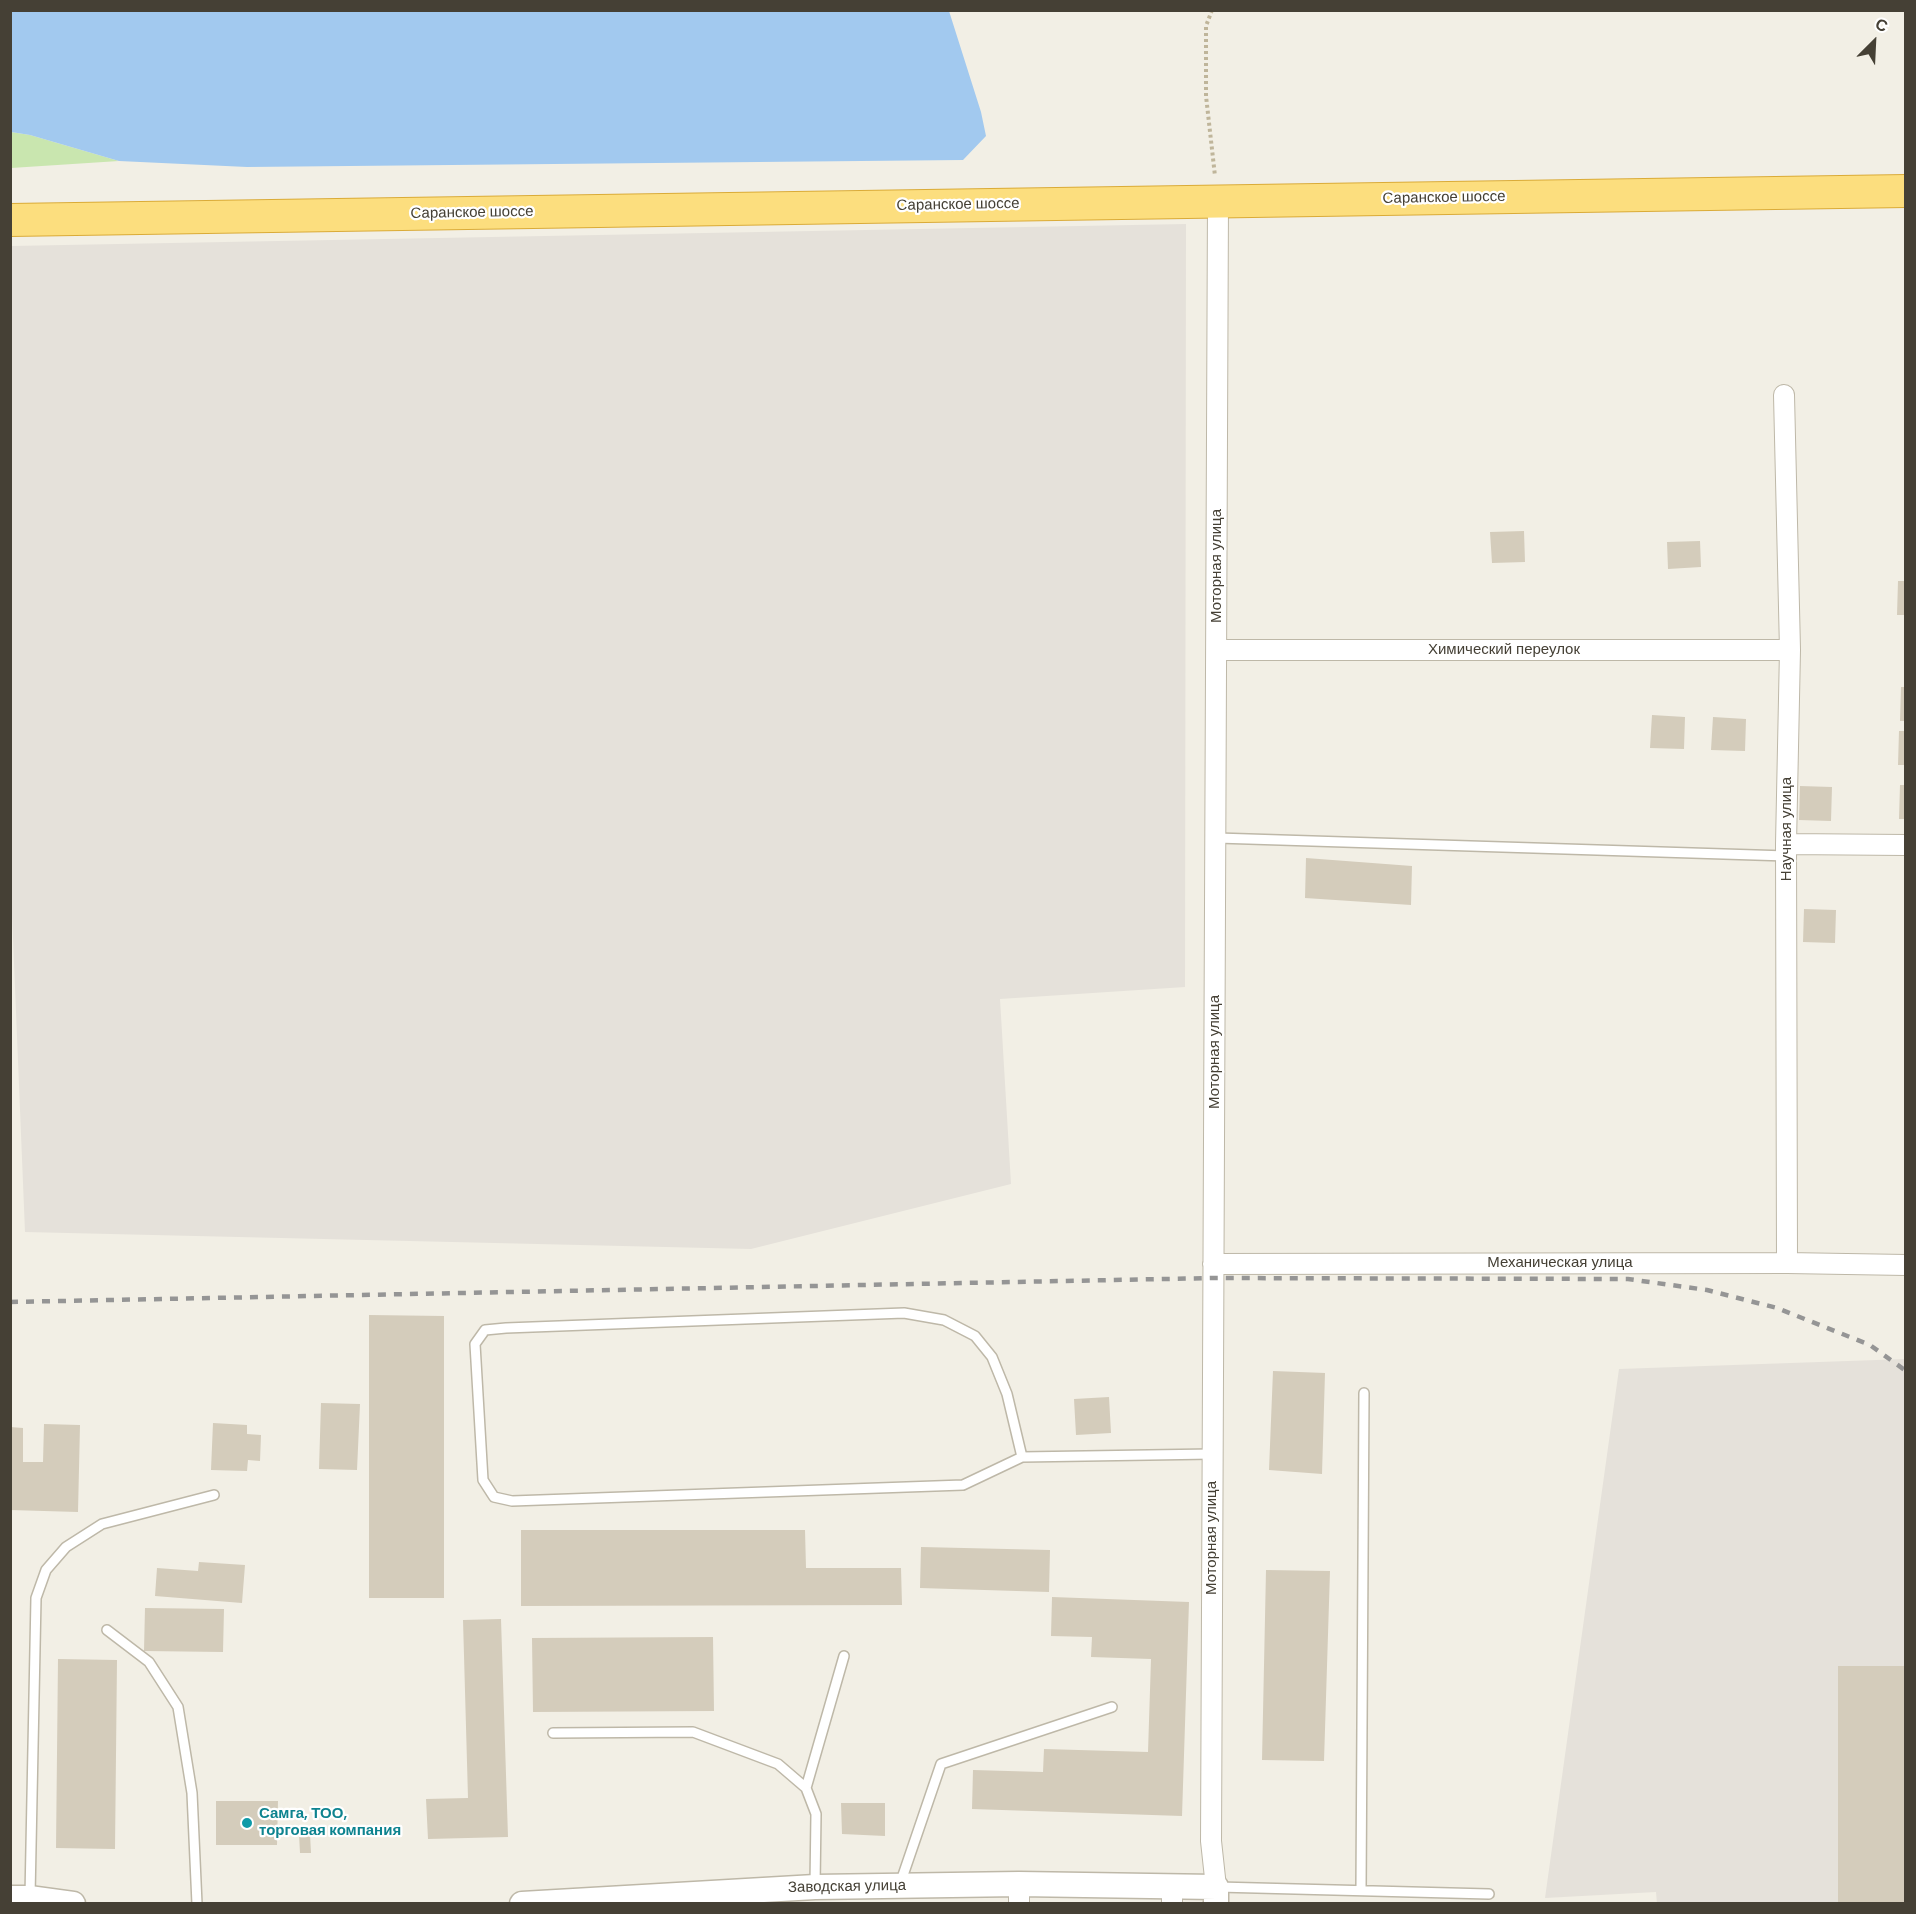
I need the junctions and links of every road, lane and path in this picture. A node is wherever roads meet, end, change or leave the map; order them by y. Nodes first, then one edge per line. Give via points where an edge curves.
1 (1212, 10) edge
2 (1905, 191) edge
3 (1218, 201) junction
4 (10, 220) edge
5 (1784, 395) dead end
6 (1217, 650) junction
7 (1790, 650) junction
8 (1217, 838) junction
9 (1905, 845) edge
10 (1787, 850) junction
11 (1787, 1263) junction
12 (1214, 1264) junction
13 (1905, 1265) edge
14 (1364, 1393) dead end
15 (1212, 1454) junction
16 (1022, 1457) junction
17 (214, 1495) dead end
18 (106, 1630) dead end
19 (844, 1656) dead end
20 (1112, 1707) dead end
21 (553, 1733) dead end
22 (806, 1788) junction
23 (899, 1886) junction
24 (1361, 1890) junction
25 (1019, 1894) edge
26 (1489, 1894) dead end
27 (815, 1895) edge
28 (1172, 1895) edge
29 (1216, 1895) edge
30 (20, 1898) edge
31 (73, 1904) edge
32 (197, 1904) edge
33 (522, 1904) edge

1 - 3 path via 1206,26 1206,96
2 - 3 highway, Саранское шоссе
3 - 4 highway, Саранское шоссе
3 - 6 street, Моторная улица
5 - 7 street, Научная улица
6 - 7 street, Химический переулок
6 - 8 street, Моторная улица
7 - 10 street, Научная улица
8 - 10 lane
8 - 12 street, Моторная улица
9 - 10 street
10 - 11 street, Научная улица
11 - 12 street, Механическая улица
11 - 13 street, Механическая улица
12 - 15 street, Моторная улица
14 - 24 lane
15 - 16 lane
15 - 29 street, Моторная улица via 1211,1841
16 - 16 lane via 963,1485 512,1501 494,1497 483,1480 476,1344 485,1330 506,1328 904,1313 944,1320 975,1336 992,1357
17 - 30 lane via 102,1524 66,1547 46,1570 36,1598
18 - 32 lane via 149,1662 177,1707 192,1793
19 - 22 lane
20 - 23 lane via 941,1764
21 - 22 lane via 693,1732 778,1764
22 - 27 lane via 816,1814
23 - 25 street, Заводская улица
23 - 27 street, Заводская улица
24 - 26 lane
24 - 29 lane
25 - 28 street, Заводская улица
27 - 33 street, Заводская улица
28 - 29 street, Заводская улица
30 - 31 street

